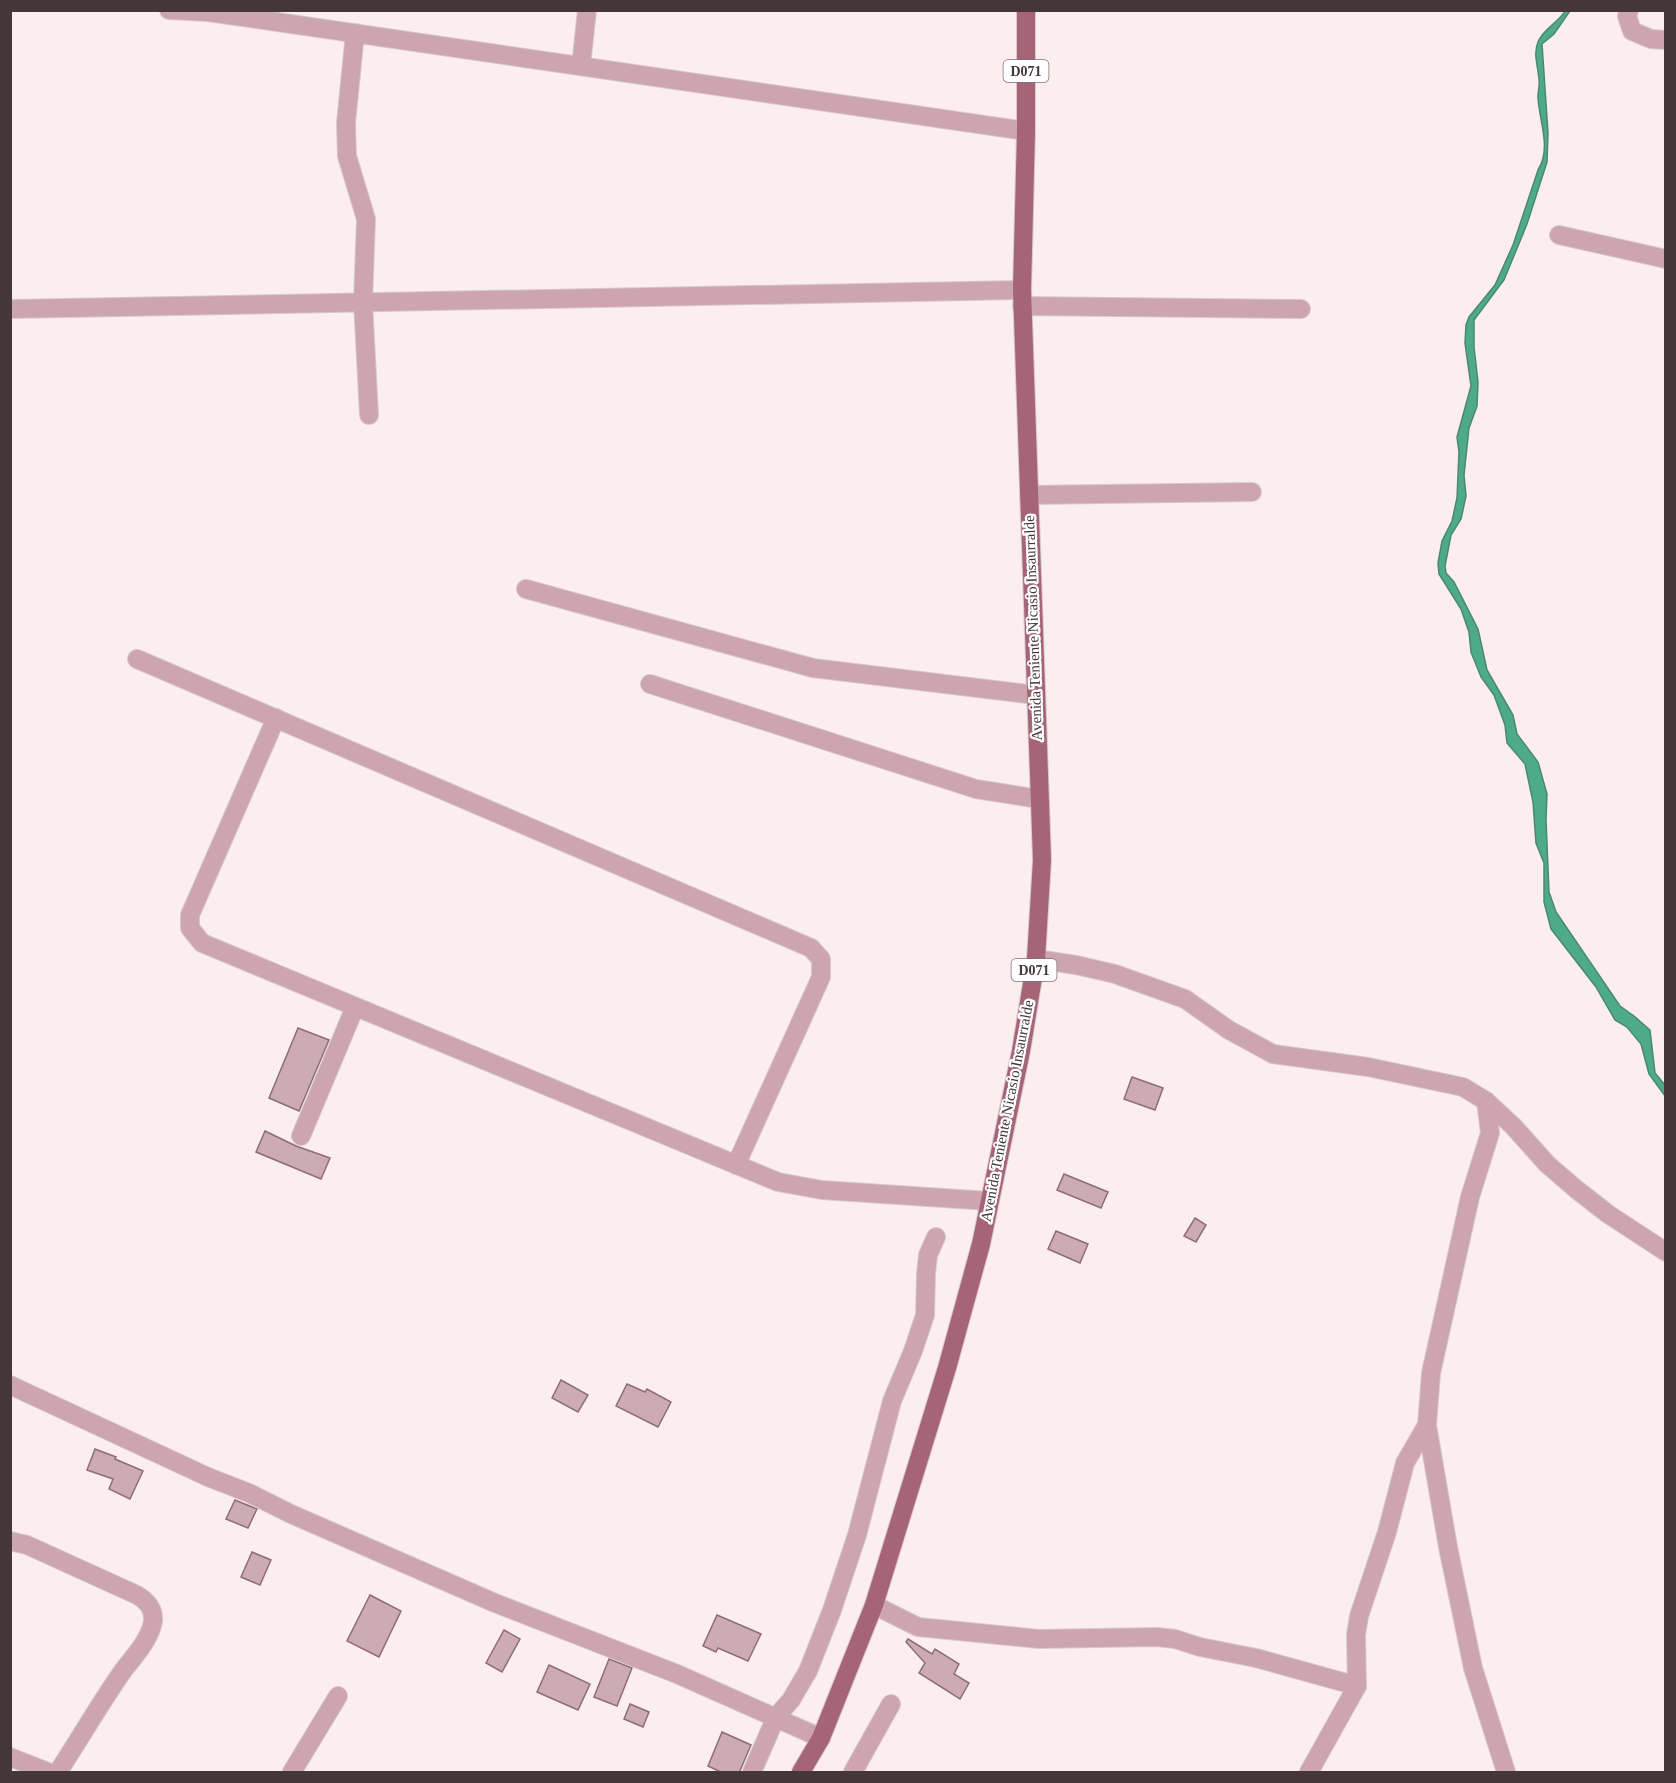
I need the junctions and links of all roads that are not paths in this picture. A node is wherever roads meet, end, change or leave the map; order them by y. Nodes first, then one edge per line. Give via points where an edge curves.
1 (169, 10) edge
2 (587, 10) edge
3 (1026, 10) edge
4 (1629, 10) edge
5 (208, 11) edge
6 (355, 33) junction
7 (1665, 40) edge
8 (581, 66) junction
9 (1026, 131) junction
10 (1559, 235) dead end
11 (1665, 259) edge
12 (1022, 298) junction
13 (363, 302) junction
14 (10, 309) edge
15 (1301, 309) dead end
16 (369, 415) dead end
17 (1252, 492) dead end
18 (1029, 495) junction
19 (526, 589) dead end
20 (137, 658) dead end
21 (650, 684) dead end
22 (1036, 695) junction
23 (276, 718) junction
24 (1039, 799) junction
25 (1036, 959) junction
26 (356, 1007) junction
27 (1486, 1101) junction
28 (301, 1136) dead end
29 (736, 1165) junction
30 (989, 1201) junction
31 (936, 1238) dead end
32 (1665, 1252) edge
33 (10, 1385) edge
34 (1427, 1425) junction
35 (10, 1541) edge
36 (874, 1605) junction
37 (1357, 1686) junction
38 (338, 1696) dead end
39 (891, 1704) dead end
40 (776, 1717) junction
41 (821, 1738) junction
42 (10, 1757) edge
43 (48, 1773) edge
44 (58, 1773) edge
45 (292, 1773) edge
46 (752, 1773) edge
47 (801, 1773) edge
48 (853, 1773) edge
49 (1309, 1773) edge
50 (1506, 1773) edge

1 - 5 street
2 - 8 street
3 - 9 main road, D071
4 - 7 street via 1632,32
5 - 6 street
6 - 8 street
6 - 13 street via 346,123 347,156 366,219
8 - 9 street
9 - 12 main road, Avenida Teniente Nicasio Insaurralde / D071
10 - 11 street
12 - 13 street
12 - 15 street
12 - 18 main road, Avenida Teniente Nicasio Insaurralde / D071
13 - 14 street
13 - 16 street
17 - 18 street
18 - 22 main road, Avenida Teniente Nicasio Insaurralde / D071
19 - 22 street via 813,669
20 - 23 street
21 - 24 street via 976,789
22 - 24 main road, Avenida Teniente Nicasio Insaurralde / D071
23 - 26 street via 190,915 190,928 202,943
23 - 29 street via 811,948 821,959 820,977
24 - 25 main road, Avenida Teniente Nicasio Insaurralde / D071 via 1042,860
25 - 27 street via 1115,974 1185,999 1273,1054 1412,1075 1463,1087
25 - 30 main road, Avenida Teniente Nicasio Insaurralde / D071
26 - 28 street
26 - 29 street
27 - 32 street via 1576,1189
27 - 34 street via 1490,1133 1470,1197 1431,1373
29 - 30 street via 778,1182 822,1190
30 - 36 main road, Avenida Teniente Nicasio Insaurralde / D071 via 947,1368
31 - 40 street via 928,1255 925,1315 892,1401 857,1535 832,1610 808,1671
33 - 40 street via 495,1604
34 - 37 street via 1405,1463 1359,1616
34 - 50 street via 1473,1668
35 - 44 street via 138,1595 153,1614 147,1638
36 - 37 street via 918,1627 1039,1639 1175,1639
36 - 41 main road, Avenida Teniente Nicasio Insaurralde / D071
37 - 49 street
38 - 45 street
39 - 48 street
40 - 41 street
40 - 46 street
41 - 47 main road, Avenida Teniente Nicasio Insaurralde / D071
42 - 43 street

